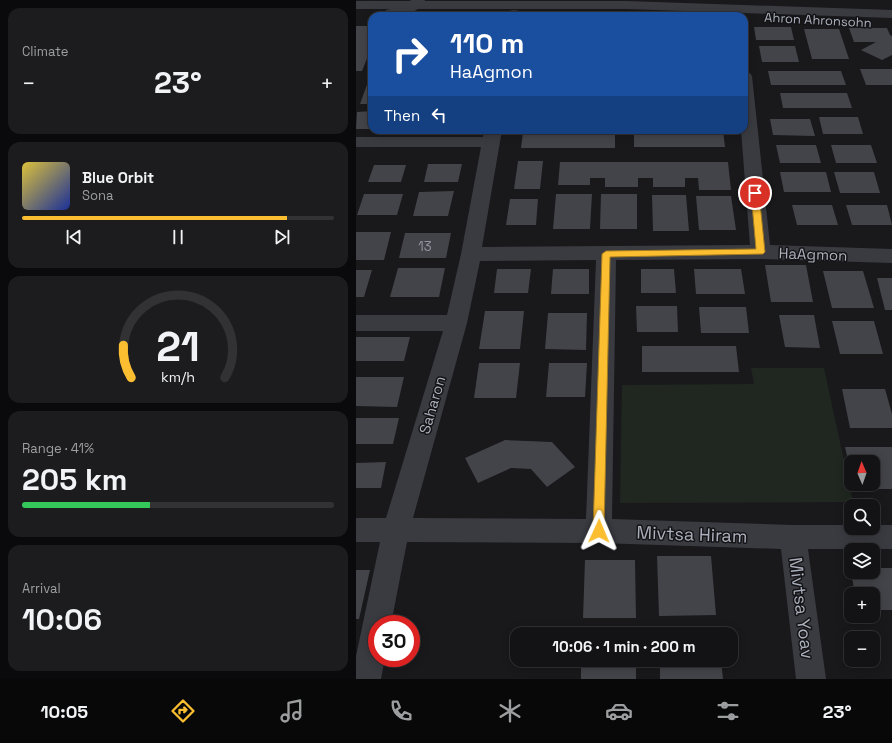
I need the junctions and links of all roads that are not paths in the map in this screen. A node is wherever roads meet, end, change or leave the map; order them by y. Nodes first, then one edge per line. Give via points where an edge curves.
1 (417, 2) edge
2 (626, 3) edge
3 (356, 5) edge
4 (395, 12) edge
5 (356, 13) edge
6 (368, 13) edge
7 (892, 14) edge
8 (748, 16) edge
9 (892, 24) edge
10 (748, 120) edge
11 (492, 136) edge
12 (356, 142) edge
13 (760, 252) junction
14 (471, 254) junction
15 (606, 254) junction
16 (892, 256) edge
17 (356, 323) edge
18 (456, 323) junction
19 (356, 530) edge
20 (396, 530) junction
21 (599, 531) junction
22 (793, 537) junction
23 (892, 537) edge
24 (366, 679) edge
25 (811, 679) edge

1 - 2 street, Ahron Ahronsohn
1 - 3 street, Ahron Ahronsohn
1 - 4 street
2 - 7 street, Ahron Ahronsohn
5 - 6 street, Ahron Ahronsohn
8 - 9 street, Ahron Ahronsohn
10 - 13 street
11 - 12 street
11 - 14 street, Saharon
13 - 15 street, HaAgmon
13 - 16 street, HaAgmon
14 - 15 street, HaAgmon
14 - 18 street, Saharon
15 - 21 street
17 - 18 street
18 - 20 street, Saharon
19 - 20 street, Mivtsa Hiram
20 - 21 street, Mivtsa Hiram
20 - 24 street, Saharon
21 - 22 street, Mivtsa Hiram
22 - 23 street, Mivtsa Hiram
22 - 25 street, Mivtsa Yoav

